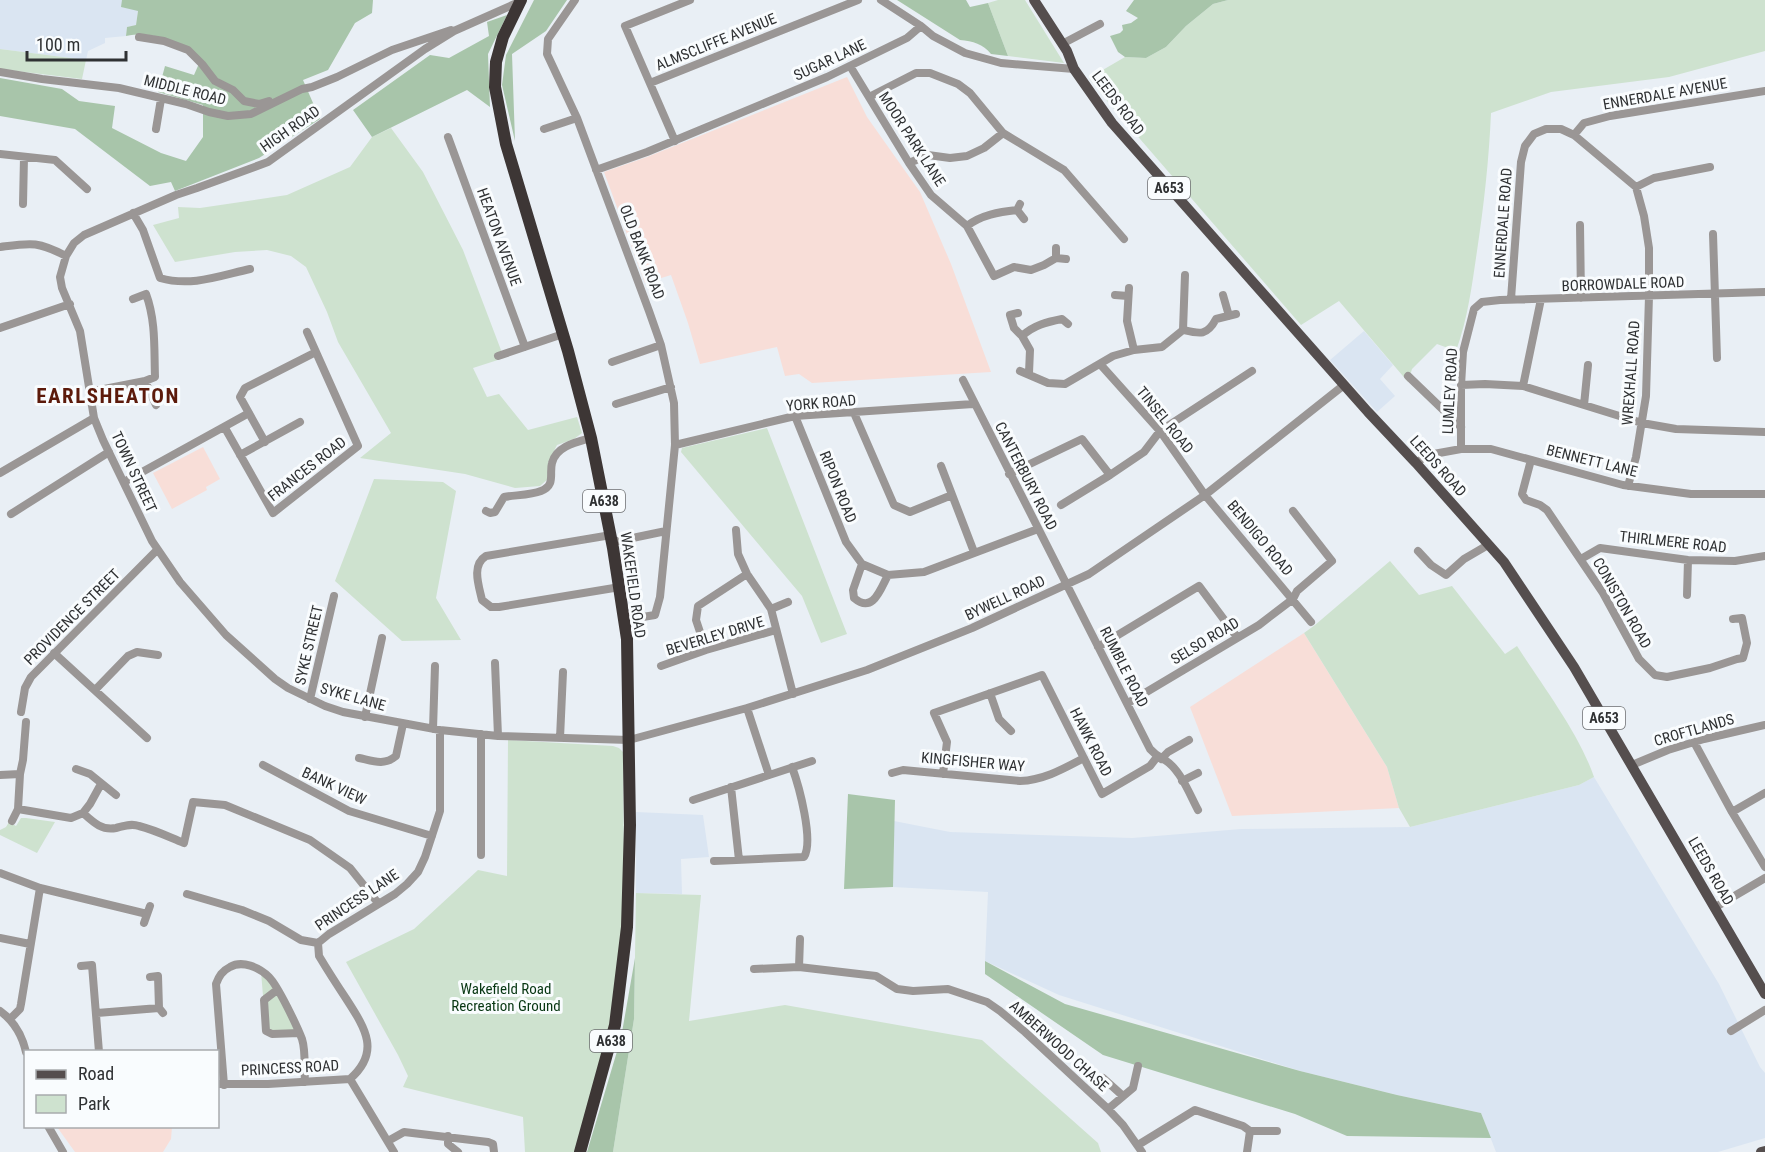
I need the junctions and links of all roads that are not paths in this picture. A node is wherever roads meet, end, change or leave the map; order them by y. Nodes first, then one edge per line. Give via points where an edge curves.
1 (575, 0) edge
2 (690, 0) edge
3 (858, 0) edge
4 (881, 0) edge
5 (1034, 0) edge
6 (520, 1) edge
7 (842, 3) edge
8 (1100, 24) dead end
9 (921, 26) junction
10 (454, 31) junction
11 (139, 37) dead end
12 (1062, 44) junction
13 (850, 66) junction
14 (1074, 69) junction
15 (0, 72) edge
16 (650, 83) junction
17 (302, 88) junction
18 (1765, 91) edge
19 (869, 97) junction
20 (161, 99) junction
21 (577, 118) junction
22 (156, 129) dead end
23 (544, 129) dead end
24 (1003, 133) junction
25 (1574, 135) junction
26 (448, 137) dead end
27 (675, 141) junction
28 (0, 154) edge
29 (24, 157) junction
30 (909, 163) junction
31 (1710, 167) dead end
32 (596, 170) junction
33 (1636, 187) junction
34 (87, 189) dead end
35 (23, 204) dead end
36 (133, 213) junction
37 (1023, 219) dead end
38 (1581, 225) dead end
39 (968, 226) junction
40 (1713, 234) dead end
41 (1124, 238) dead end
42 (0, 247) edge
43 (66, 256) junction
44 (1066, 259) dead end
45 (250, 269) dead end
46 (1185, 275) dead end
47 (1765, 292) edge
48 (1714, 294) junction
49 (1115, 295) dead end
50 (1223, 295) dead end
51 (1649, 296) junction
52 (1581, 298) junction
53 (133, 299) dead end
54 (1511, 299) junction
55 (1541, 299) junction
56 (1482, 302) joint
57 (70, 304) junction
58 (1018, 313) dead end
59 (1065, 318) dead end
60 (0, 328) edge
61 (1183, 330) junction
62 (307, 332) dead end
63 (562, 334) junction
64 (1022, 336) junction
65 (661, 345) junction
66 (525, 347) junction
67 (1134, 350) junction
68 (316, 352) junction
69 (498, 356) dead end
70 (1717, 358) dead end
71 (612, 362) dead end
72 (1100, 364) junction
73 (1588, 365) dead end
74 (1252, 371) dead end
75 (1408, 376) dead end
76 (963, 380) dead end
77 (145, 381) junction
78 (1344, 385) junction
79 (1461, 385) junction
80 (1523, 386) junction
81 (671, 387) junction
82 (89, 392) junction
83 (616, 404) dead end
84 (974, 404) junction
85 (156, 405) dead end
86 (1584, 405) junction
87 (249, 413) junction
88 (854, 413) junction
89 (795, 416) junction
90 (94, 418) junction
91 (300, 422) dead end
92 (1642, 423) junction
93 (1461, 427) junction
94 (225, 428) junction
95 (1160, 431) junction
96 (1765, 432) edge
97 (591, 438) junction
98 (265, 442) junction
99 (675, 445) junction
100 (1461, 449) junction
101 (109, 453) junction
102 (240, 455) junction
103 (1531, 460) junction
104 (1416, 463) junction
105 (941, 465) dead end
106 (0, 473) edge
107 (1009, 474) junction
108 (1110, 475) junction
109 (124, 482) junction
110 (1628, 486) junction
111 (1765, 494) edge
112 (951, 495) junction
113 (1205, 495) junction
114 (1061, 505) dead end
115 (1293, 511) dead end
116 (486, 512) dead end
117 (11, 514) dead end
118 (145, 528) joint
119 (1038, 529) junction
120 (736, 530) dead end
121 (666, 531) junction
122 (614, 538) junction
123 (1488, 545) junction
124 (157, 550) junction
125 (1418, 551) dead end
126 (974, 552) junction
127 (1765, 556) edge
128 (1581, 559) junction
129 (1688, 560) junction
130 (862, 564) junction
131 (747, 574) junction
132 (888, 575) junction
133 (1066, 584) junction
134 (620, 587) junction
135 (1687, 595) dead end
136 (334, 596) dead end
137 (1293, 599) junction
138 (788, 602) dead end
139 (771, 609) junction
140 (1733, 619) dead end
141 (624, 620) junction
142 (1311, 622) dead end
143 (776, 630) junction
144 (1237, 637) junction
145 (382, 638) dead end
146 (1098, 646) junction
147 (706, 650) junction
148 (54, 652) junction
149 (158, 655) dead end
150 (495, 663) dead end
151 (435, 666) dead end
152 (661, 666) dead end
153 (563, 672) dead end
154 (95, 690) junction
155 (990, 693) junction
156 (793, 694) junction
157 (310, 699) junction
158 (1128, 703) junction
159 (747, 708) junction
160 (21, 712) dead end
161 (365, 717) junction
162 (26, 722) dead end
163 (403, 724) junction
164 (1765, 725) edge
165 (437, 730) junction
166 (1011, 731) dead end
167 (481, 734) junction
168 (498, 736) junction
169 (147, 738) dead end
170 (560, 738) junction
171 (629, 740) junction
172 (1190, 740) dead end
173 (1694, 742) junction
174 (359, 758) dead end
175 (1084, 758) junction
176 (1159, 758) junction
177 (812, 761) dead end
178 (262, 765) dead end
179 (1632, 765) junction
180 (792, 767) junction
181 (76, 769) dead end
182 (892, 773) dead end
183 (1198, 773) dead end
184 (20, 774) junction
185 (943, 774) junction
186 (0, 775) edge
187 (769, 775) junction
188 (1182, 781) junction
189 (101, 784) junction
190 (731, 788) junction
191 (1765, 793) edge
192 (116, 795) dead end
193 (693, 800) dead end
194 (18, 810) junction
195 (1198, 810) dead end
196 (1732, 812) junction
197 (83, 813) junction
198 (12, 821) dead end
199 (432, 836) junction
200 (481, 855) dead end
201 (739, 860) junction
202 (714, 861) dead end
203 (1765, 867) edge
204 (0, 873) edge
205 (1765, 878) edge
206 (40, 888) junction
207 (187, 894) dead end
208 (378, 903) junction
209 (1714, 908) junction
210 (147, 914) dead end
211 (0, 938) edge
212 (800, 939) dead end
213 (318, 943) junction
214 (30, 944) junction
215 (81, 966) dead end
216 (799, 966) junction
217 (754, 969) dead end
218 (150, 977) dead end
219 (277, 990) junction
220 (1765, 994) edge
221 (1765, 1010) edge
222 (0, 1011) edge
223 (97, 1013) junction
224 (11, 1018) junction
225 (1731, 1031) dead end
226 (299, 1033) junction
227 (25, 1050) edge
228 (99, 1050) edge
229 (1138, 1066) dead end
230 (1103, 1078) dead end
231 (350, 1079) junction
232 (304, 1082) junction
233 (221, 1085) edge
234 (1123, 1096) junction
235 (1108, 1109) junction
236 (49, 1128) edge
237 (1250, 1131) junction
238 (1277, 1131) dead end
239 (448, 1136) junction
240 (388, 1141) junction
241 (1140, 1149) edge
242 (63, 1152) edge
243 (394, 1152) edge
244 (458, 1152) edge
245 (494, 1152) edge
246 (580, 1152) edge
247 (1247, 1152) edge

1 - 21 street, OLD BANK ROAD via 548,39 547,54
2 - 16 street via 625,26
3 - 7 street, ALMSCLIFFE AVENUE
4 - 9 street
5 - 12 main road, LEEDS ROAD / A653
6 - 10 street, HIGH ROAD
6 - 63 highway, WAKEFIELD ROAD / A638 via 496,62 495,87 506,144
7 - 16 street, ALMSCLIFFE AVENUE
8 - 12 street
9 - 13 street, SUGAR LANE via 907,38
9 - 14 street via 965,52 1001,63
10 - 17 street, MIDDLE ROAD via 392,50 337,77
10 - 36 street, HIGH ROAD via 268,162
11 - 17 street via 188,50 215,81 244,101 259,104
12 - 14 main road, LEEDS ROAD / A653
13 - 19 street, MOOR PARK LANE
13 - 27 street, SUGAR LANE
14 - 78 main road, LEEDS ROAD / A653 via 1112,123
15 - 20 street, MIDDLE ROAD via 119,88
16 - 27 street
17 - 20 street, MIDDLE ROAD via 251,114 228,116
18 - 25 street, ENNERDALE AVENUE via 1610,116 1584,123
19 - 24 street via 916,73 930,73 970,93
19 - 30 street, MOOR PARK LANE
20 - 22 street
21 - 23 street
21 - 32 street, OLD BANK ROAD
24 - 30 street via 967,156 928,155
24 - 41 street via 1064,170
25 - 33 street, ENNERDALE ROAD
25 - 54 street, ENNERDALE ROAD via 1561,129 1546,129 1534,134 1525,146
26 - 66 street, HEATON AVENUE
27 - 32 street, SUGAR LANE
28 - 29 street
29 - 34 street via 55,160
29 - 35 street
30 - 39 street, MOOR PARK LANE via 931,195
31 - 33 street via 1654,178
32 - 65 street, OLD BANK ROAD
33 - 51 street via 1649,248
36 - 43 street, HIGH ROAD via 84,235
36 - 45 street via 159,278 198,282
37 - 39 street via 1018,207 976,219
38 - 52 street
39 - 44 street, MOOR PARK LANE via 994,276 1014,267 1031,270 1044,265 1056,253
40 - 48 street
42 - 43 street via 41,244
43 - 57 street, TOWN STREET via 60,277
46 - 61 street
47 - 48 street, BORROWDALE ROAD
48 - 51 street, BORROWDALE ROAD
48 - 70 street
49 - 67 street via 1128,292 1127,321
50 - 61 street via 1232,315 1216,319 1211,328 1200,334
51 - 52 street, BORROWDALE ROAD
51 - 92 street, WREXHALL ROAD
52 - 55 street, BORROWDALE ROAD
53 - 77 street via 146,294 154,322 155,377
54 - 55 street, BORROWDALE ROAD
54 - 56 street, BORROWDALE ROAD
55 - 80 street
56 - 79 street, LUMLEY ROAD via 1474,309 1463,352
57 - 60 street
57 - 82 street, TOWN STREET via 80,331
58 - 64 street via 1010,315
59 - 64 street via 1039,325
61 - 67 street via 1162,347
62 - 68 street, FRANCES ROAD
63 - 66 street
63 - 97 highway, WAKEFIELD ROAD / A638
64 - 72 street via 1030,350 1025,372 1048,383 1065,384
65 - 71 street
65 - 81 street, OLD BANK ROAD
66 - 69 street
67 - 72 street
68 - 87 street via 245,388 240,397
68 - 102 street, FRANCES ROAD via 358,446 273,513
72 - 95 street, TINSEL ROAD
73 - 86 street
74 - 95 street
75 - 93 street
76 - 84 street, CANTERBURY ROAD
77 - 82 street
77 - 85 street
78 - 104 main road, LEEDS ROAD / A653
78 - 113 street, BYWELL ROAD
79 - 80 street
79 - 93 street, LUMLEY ROAD
80 - 86 street
81 - 83 street
81 - 99 street, OLD BANK ROAD
82 - 90 street, TOWN STREET
84 - 88 street, YORK ROAD
84 - 107 street, CANTERBURY ROAD
86 - 92 street
87 - 94 street
87 - 98 street
88 - 89 street, YORK ROAD
88 - 112 street via 894,505 910,512
89 - 99 street, YORK ROAD
89 - 130 street, RIPON ROAD via 846,542
90 - 101 street, TOWN STREET
90 - 106 street
91 - 98 street
92 - 96 street via 1676,429
92 - 110 street, WREXHALL ROAD
93 - 100 street, LUMLEY ROAD
94 - 102 street, FRANCES ROAD
94 - 109 street
95 - 108 street via 1144,452
95 - 113 street, TINSEL ROAD
97 - 116 street via 573,443 556,455 552,479 541,491 504,497 495,512
97 - 122 highway, WAKEFIELD ROAD / A638
98 - 102 street
99 - 121 street, OLD BANK ROAD
100 - 103 street, BENNETT LANE via 1491,449
100 - 104 street, BENNETT LANE via 1428,455
101 - 109 street, TOWN STREET
101 - 117 street
103 - 110 street, BENNETT LANE
103 - 128 street, CONISTON ROAD via 1522,494 1547,510
104 - 123 main road, LEEDS ROAD / A653
105 - 112 street
107 - 108 street via 1082,439
107 - 119 street, CANTERBURY ROAD
108 - 114 street
109 - 118 street, TOWN STREET
110 - 111 street, BENNETT LANE via 1691,494
112 - 126 street
113 - 133 street, BYWELL ROAD via 1089,574
113 - 137 street, BENDIGO ROAD
115 - 137 street, SELSO ROAD via 1332,561
118 - 124 street, SYKE LANE
119 - 126 street
119 - 133 street, CANTERBURY ROAD
120 - 131 street via 738,554
121 - 122 street
121 - 141 street, OLD BANK ROAD via 655,615
122 - 134 highway, WAKEFIELD ROAD / A638
122 - 134 street via 486,556 477,565 478,581 482,600 499,608
123 - 125 street via 1446,574
123 - 179 main road, LEEDS ROAD / A653 via 1504,562 1574,667
124 - 148 street, PROVIDENCE STREET
124 - 157 street, SYKE LANE via 226,635 275,679
126 - 132 street via 924,572
127 - 129 street, THIRLMERE ROAD via 1735,561
128 - 129 street, THIRLMERE ROAD via 1600,548
128 - 140 street, CONISTON ROAD via 1639,659 1655,675 1667,677 1743,658 1747,643 1742,618
129 - 135 street
130 - 132 street
130 - 132 street via 853,590 860,604 875,599
131 - 139 street
131 - 147 street via 698,606 696,620
133 - 146 street, RUMBLE ROAD
133 - 156 street, BYWELL ROAD via 951,637
134 - 141 highway, WAKEFIELD ROAD / A638
136 - 157 street, SYKE STREET
137 - 142 street, BENDIGO ROAD
137 - 144 street, SELSO ROAD
138 - 139 street
139 - 143 street
141 - 171 highway, WAKEFIELD ROAD / A638
143 - 147 street, BEVERLEY DRIVE
143 - 156 street
144 - 146 street via 1199,586
144 - 158 street, SELSO ROAD
145 - 161 street
146 - 158 street, RUMBLE ROAD
147 - 152 street, BEVERLEY DRIVE
148 - 154 street
148 - 160 street, PROVIDENCE STREET via 30,677
149 - 154 street via 137,652 129,656
150 - 168 street
151 - 165 street, PRINCESS LANE
153 - 170 street
154 - 169 street
155 - 166 street via 999,719
155 - 175 street, HAWK ROAD via 1042,675
155 - 185 street via 934,713 947,742
156 - 159 street, BYWELL ROAD
157 - 161 street, SYKE LANE
158 - 176 street, RUMBLE ROAD
159 - 171 street, BYWELL ROAD
159 - 187 street
161 - 163 street, SYKE LANE
162 - 184 street
163 - 165 street, SYKE LANE
163 - 174 street via 396,756 382,763
164 - 173 street, CROFTLANDS
165 - 167 street, SYKE LANE
165 - 199 street, PRINCESS LANE via 440,811
167 - 168 street, SYKE LANE
167 - 200 street
168 - 170 street, SYKE LANE
170 - 171 street, SYKE LANE
171 - 246 highway, WAKEFIELD ROAD / A638 via 625,949 615,1025
172 - 176 street
173 - 179 street, CROFTLANDS
173 - 196 street
175 - 176 street, HAWK ROAD via 1102,794
175 - 185 street, KINGFISHER WAY via 1032,781
176 - 188 street, RUMBLE ROAD via 1169,763
177 - 180 street
178 - 199 street, BANK VIEW via 349,811
179 - 209 main road, LEEDS ROAD / A653
180 - 187 street
180 - 201 street via 806,822 807,852 799,858
181 - 189 street
182 - 185 street, KINGFISHER WAY via 903,770
183 - 188 street
184 - 186 street
184 - 194 street
187 - 190 street
188 - 195 street, RUMBLE ROAD
189 - 192 street
189 - 197 street
190 - 193 street
190 - 201 street
191 - 196 street
194 - 197 street via 71,818
194 - 198 street
196 - 203 street
197 - 208 street via 104,828 137,825 184,843 193,802 225,805 321,847 350,868
199 - 208 street, PRINCESS LANE via 418,872 395,894
201 - 202 street
204 - 206 street
205 - 209 street
206 - 210 street
206 - 214 street
207 - 213 street via 242,910 301,940
208 - 213 street, PRINCESS LANE
209 - 220 main road, LEEDS ROAD / A653
211 - 214 street
212 - 216 street
213 - 231 street, PRINCESS LANE via 319,956 362,1023 368,1040 364,1061
214 - 224 street via 20,1009
215 - 223 street via 92,965
216 - 217 street, AMBERWOOD CHASE
216 - 235 street, AMBERWOOD CHASE via 876,976 897,989 948,989 987,1002
218 - 223 street via 158,976 161,1011
219 - 226 street
219 - 226 street via 264,1000 266,1031
219 - 233 street via 269,977 242,963 219,975 216,991
221 - 225 street
222 - 224 street
223 - 228 street
224 - 227 street
226 - 232 street via 303,1041
229 - 234 street via 1133,1088
230 - 234 street
231 - 232 street, PRINCESS ROAD
231 - 240 street, PRINCESS ROAD
232 - 233 street, PRINCESS ROAD
234 - 235 street
235 - 241 street, AMBERWOOD CHASE
236 - 242 street
237 - 238 street
237 - 241 street via 1196,1110
237 - 247 street
239 - 240 street via 404,1132
239 - 244 street via 448,1144
239 - 245 street via 488,1142 493,1144
240 - 243 street, PRINCESS ROAD

